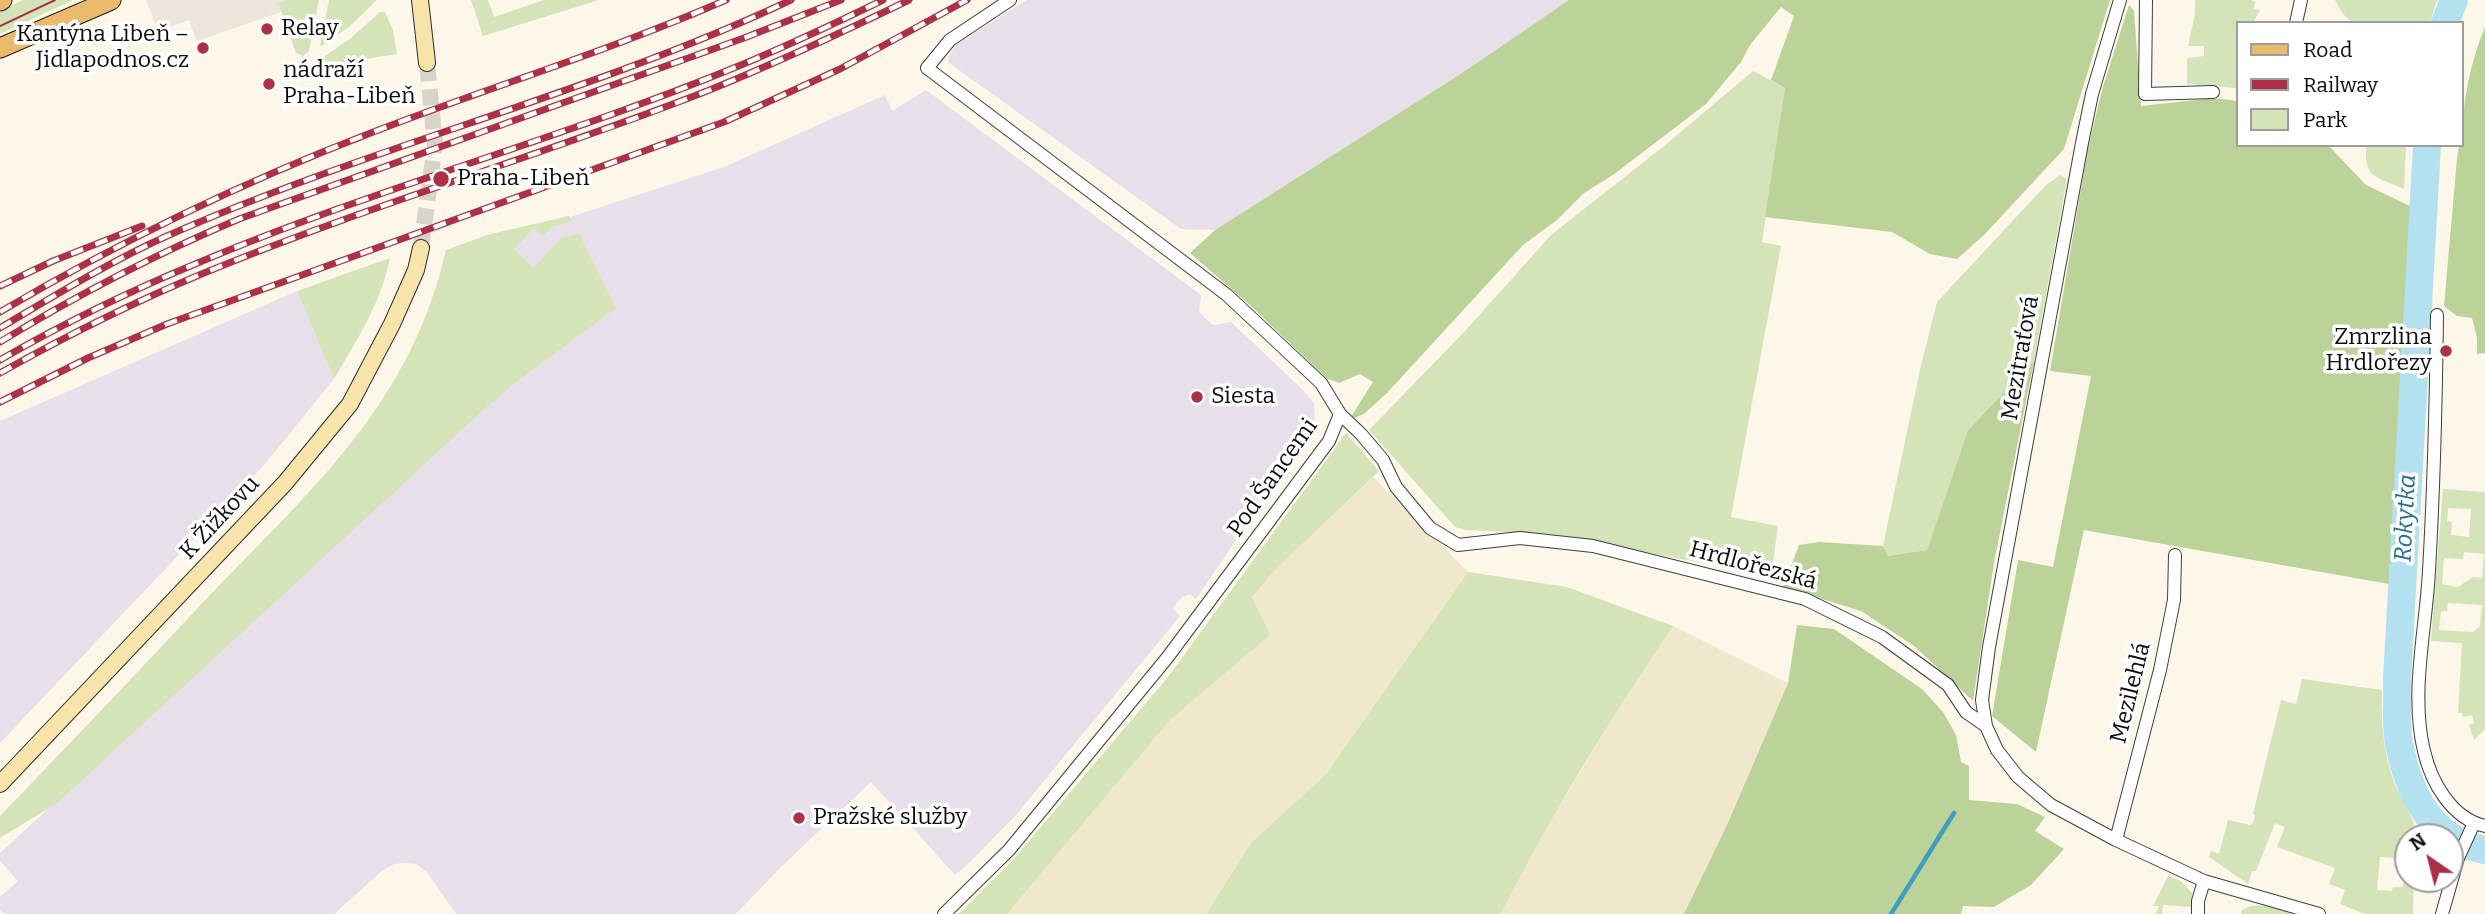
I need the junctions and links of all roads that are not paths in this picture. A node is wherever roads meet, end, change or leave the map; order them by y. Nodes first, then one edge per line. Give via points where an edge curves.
1 (111, 0) edge
2 (420, 0) edge
3 (1010, 0) edge
4 (2120, 0) edge
5 (2146, 0) edge
6 (2301, 0) edge
7 (2296, 21) edge
8 (0, 48) edge
9 (427, 63) tunnel mouth
10 (2213, 92) dead end
11 (421, 248) tunnel mouth
12 (2437, 315) dead end
13 (1340, 414) junction
14 (2175, 555) dead end
15 (1986, 726) junction
16 (0, 784) edge
17 (2477, 826) edge
18 (2116, 839) junction
19 (2204, 881) junction
20 (944, 914) edge
21 (2197, 914) edge
22 (2319, 914) edge
23 (2442, 914) edge

1 - 8 main road
2 - 9 main road
3 - 13 street, Pod Šancemi via 950,40 927,68 1227,295 1321,383
4 - 15 street, Mezitraťová via 2092,94 2077,170 1989,647 1982,700
5 - 10 street via 2145,94
6 - 7 street
11 - 16 main road, K Žižkovu via 393,324 350,404 285,483
12 - 17 street via 2429,560 2418,719 2434,779 2453,807
13 - 15 street, Hrdlořezská via 1383,460 1396,486 1430,528 1458,544 1520,538 1593,546 1805,599 1882,636 1948,685 1966,712
13 - 20 street, Pod Šancemi via 1329,441 1167,658 1009,850
14 - 18 street, Mezilehlá via 2174,600 2160,670
15 - 18 street, Hrdlořezská via 1997,750 2026,785 2050,805
17 - 23 street via 2458,858
18 - 19 street, Hrdlořezská
19 - 21 street
19 - 22 street, Hrdlořezská

